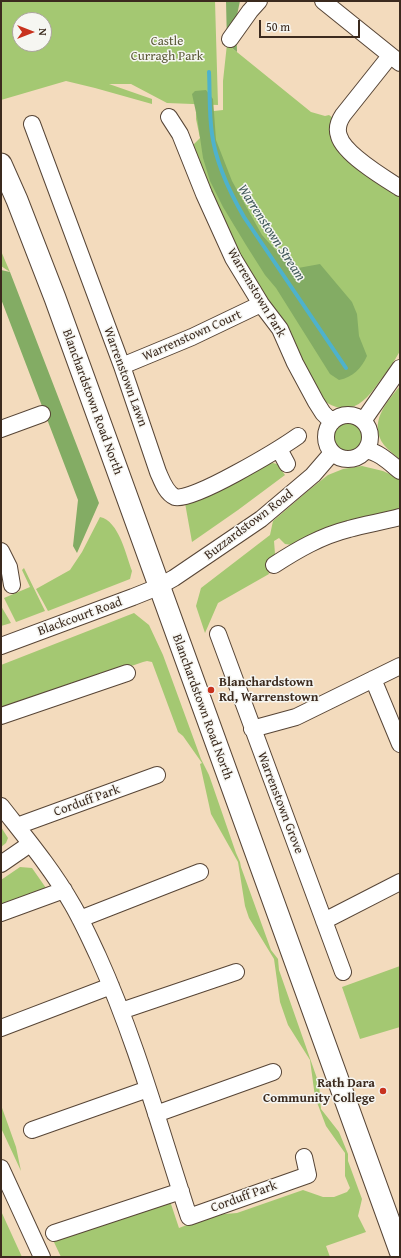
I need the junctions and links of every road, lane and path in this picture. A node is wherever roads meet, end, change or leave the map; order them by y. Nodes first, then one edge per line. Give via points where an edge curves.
1 (323, 1) edge
2 (249, 4) edge
3 (230, 39) dead end
4 (395, 60) edge
5 (169, 117) dead end
6 (32, 124) dead end
7 (1, 164) edge
8 (400, 188) edge
9 (261, 304) junction
10 (122, 366) junction
11 (400, 368) edge
12 (42, 414) dead end
13 (363, 421) junction
14 (332, 422) junction
15 (1, 429) edge
16 (298, 436) dead end
17 (279, 449) junction
18 (366, 450) junction
19 (332, 453) junction
20 (287, 464) dead end
21 (400, 471) edge
22 (400, 517) edge
23 (1, 551) edge
24 (279, 556) dead end
25 (12, 585) dead end
26 (158, 587) junction
27 (218, 634) dead end
28 (1, 646) edge
29 (400, 666) edge
30 (127, 674) dead end
31 (373, 679) junction
32 (1, 716) edge
33 (252, 729) junction
34 (400, 744) edge
35 (157, 775) dead end
36 (1, 806) edge
37 (17, 826) junction
38 (30, 844) junction
39 (1, 864) edge
40 (200, 872) dead end
41 (400, 882) edge
42 (64, 890) junction
43 (1, 913) edge
44 (80, 918) junction
45 (324, 921) junction
46 (337, 965) dead end
47 (236, 972) dead end
48 (111, 986) junction
49 (121, 1011) junction
50 (1, 1028) edge
51 (273, 1072) dead end
52 (148, 1089) junction
53 (156, 1114) junction
54 (32, 1130) dead end
55 (304, 1157) dead end
56 (1, 1168) edge
57 (181, 1191) junction
58 (54, 1233) dead end
59 (400, 1251) edge
60 (42, 1257) edge

1 - 4 street
2 - 3 street
4 - 8 street via 343,115 338,122 338,131 341,142 348,150
5 - 9 street, Warrenstown Park via 187,131 204,194 233,258
6 - 10 street, Warrenstown Lawn via 32,148
7 - 26 main road, Blanchardstown Road North via 54,298
9 - 10 street, Warrenstown Court via 192,337
9 - 14 street, Warrenstown Park via 280,329 316,402
10 - 17 street, Warrenstown Lawn via 158,472 165,488 175,497 182,498 197,492
11 - 13 street
12 - 15 street
13 - 14 street via 357,417 344,415
13 - 18 street via 370,438
14 - 19 street via 326,434 328,447
16 - 17 street, Warrenstown Lawn
17 - 20 street
18 - 19 street via 353,459 338,457
18 - 21 street via 382,457
19 - 26 street, Buzzardstown Road via 313,475 261,519 198,563
22 - 24 street via 335,533
23 - 25 street via 9,567
26 - 28 street, Blackcourt Road
26 - 59 main road, Blanchardstown Road North
27 - 33 street, Warrenstown Grove
29 - 31 street
30 - 32 street
31 - 33 street via 296,717
31 - 34 street
33 - 45 street, Warrenstown Grove
35 - 37 street, Corduff Park
36 - 37 street, Corduff Park
37 - 38 street, Corduff Park
38 - 39 street
38 - 42 street, Corduff Park
40 - 44 street
41 - 45 street
42 - 43 street
42 - 44 street, Corduff Park
44 - 48 street, Corduff Park
45 - 46 street, Warrenstown Grove
47 - 49 street
48 - 49 street, Corduff Park
48 - 50 street
49 - 52 street, Corduff Park
51 - 53 street
52 - 53 street, Corduff Park
52 - 54 street
53 - 57 street, Corduff Park
55 - 57 street, Corduff Park via 308,1174 189,1217
56 - 60 street
57 - 58 street

